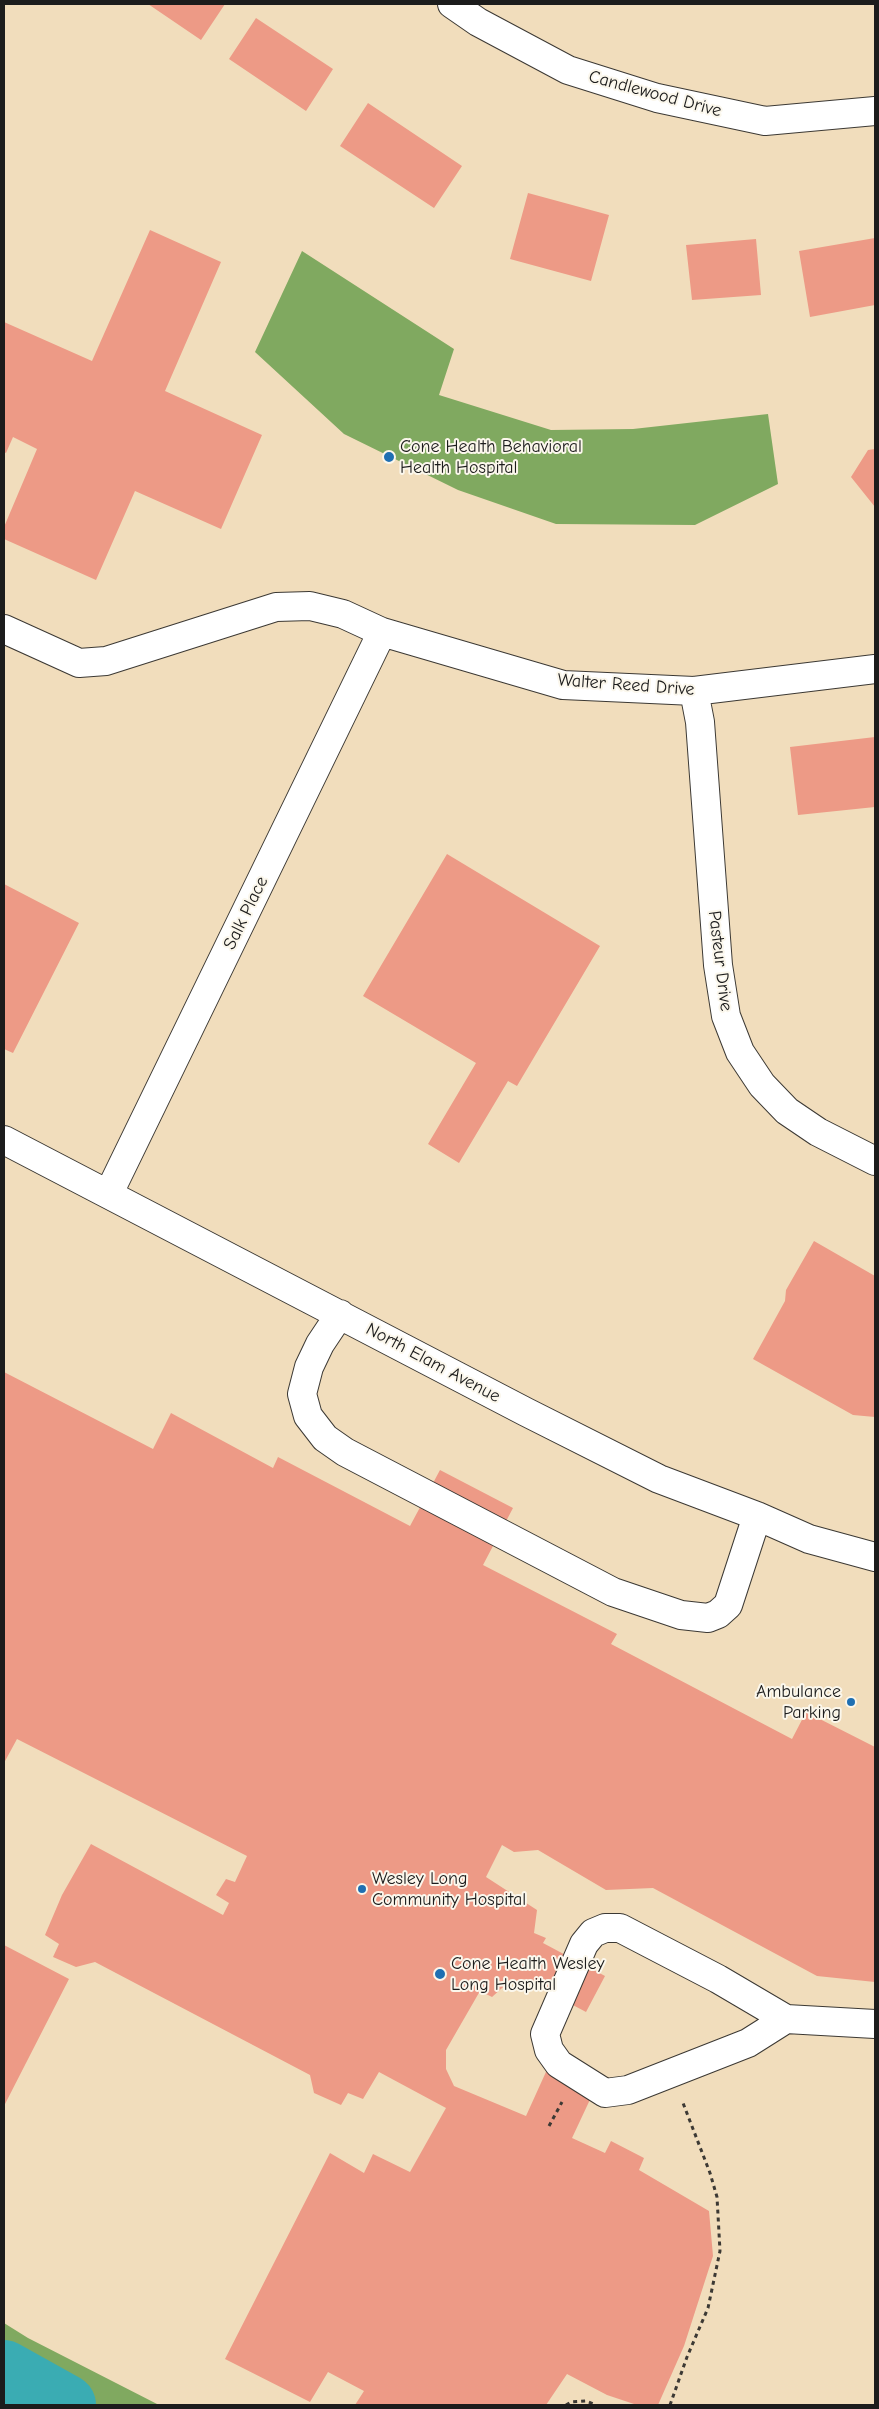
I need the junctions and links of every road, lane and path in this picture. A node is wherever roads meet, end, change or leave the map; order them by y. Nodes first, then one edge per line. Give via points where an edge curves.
1 (452, 4) edge
2 (875, 111) edge
3 (4, 629) edge
4 (382, 632) junction
5 (875, 669) edge
6 (694, 691) junction
7 (4, 1140) edge
8 (875, 1161) edge
9 (109, 1193) junction
10 (340, 1314) junction
11 (756, 1516) junction
12 (875, 1557) edge
13 (786, 2019) junction
14 (875, 2024) edge
15 (674, 2103) dead end
16 (571, 2104) dead end
17 (548, 2126) dead end
18 (566, 2405) edge
19 (596, 2405) edge
20 (670, 2405) edge

1 - 2 street, Candlewood Drive via 478,22 568,70 657,98 766,121
3 - 4 street, Walter Reed Drive via 79,663 106,661 276,607 310,606 343,614
4 - 6 street, Walter Reed Drive via 563,684
4 - 9 street, Salk Place
5 - 6 street, Walter Reed Drive
6 - 8 street, Pasteur Drive via 700,722 718,964 726,1016 740,1052 762,1085 787,1111 818,1132
7 - 9 street, North Elam Avenue
9 - 10 street, North Elam Avenue
10 - 11 street, North Elam Avenue via 659,1479
10 - 11 street via 320,1344 302,1394 308,1416 325,1438 613,1592 682,1615 708,1618 718,1614 728,1604
11 - 12 street, North Elam Avenue via 808,1539
13 - 13 street via 620,1928 605,1928 593,1933 584,1944 545,2034 549,2050 559,2064 605,2093 628,2090 748,2043
13 - 14 street
15 - 20 path via 684,2103 710,2173 717,2197 720,2251 708,2308
16 - 17 path via 563,2100
18 - 19 path via 586,2401

